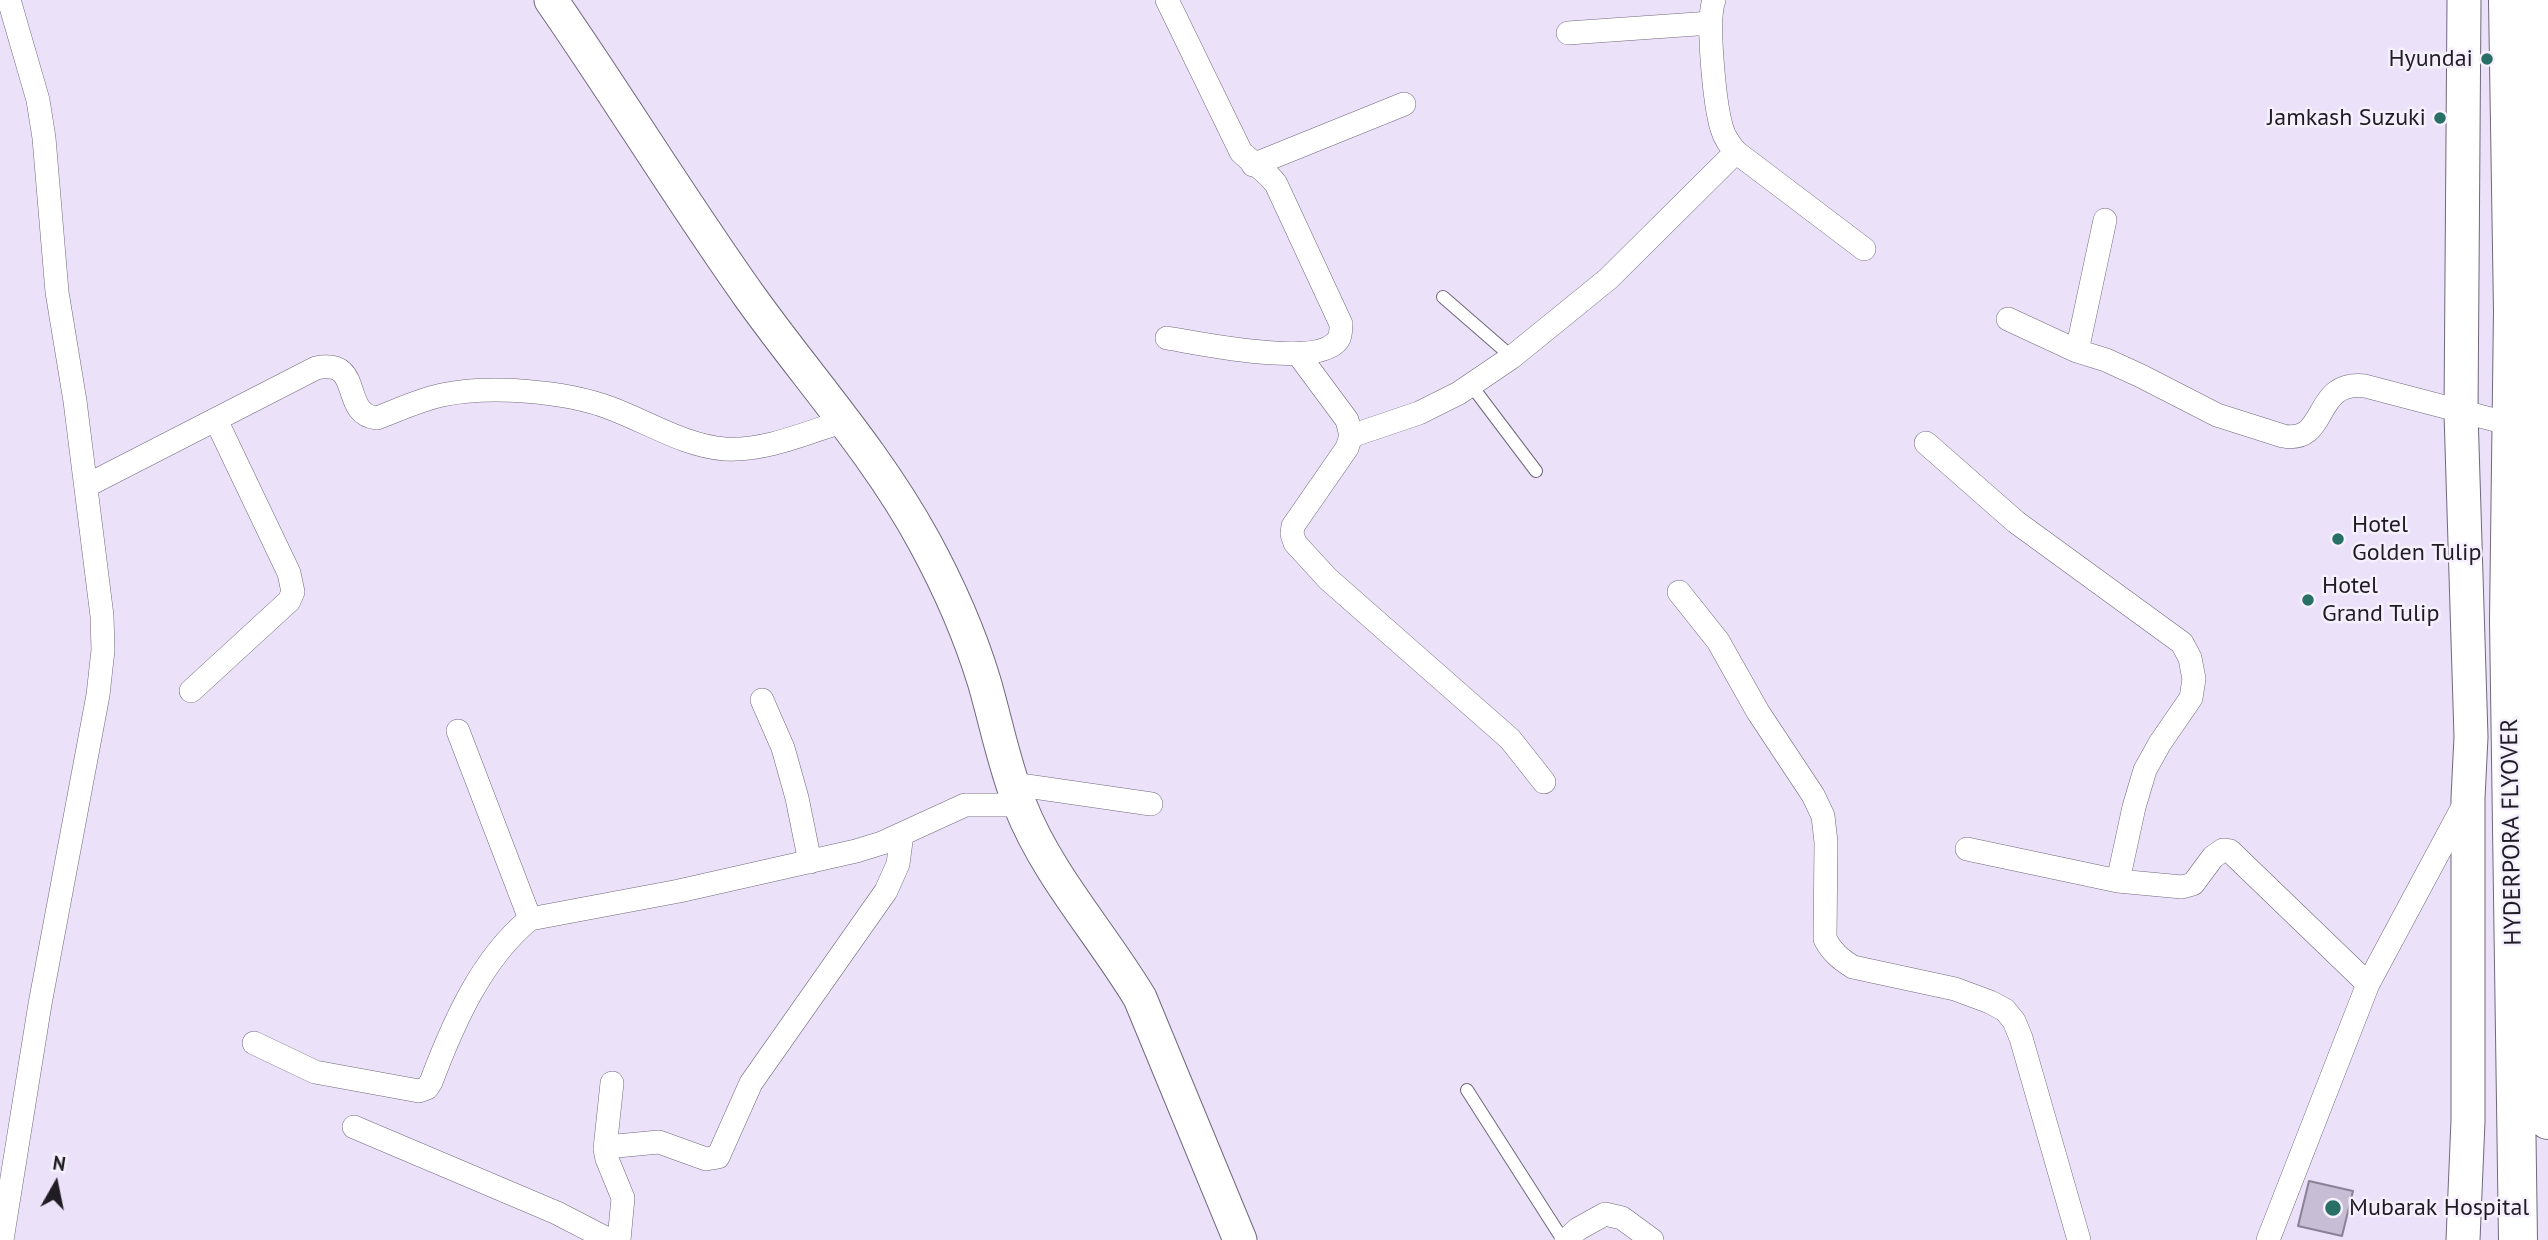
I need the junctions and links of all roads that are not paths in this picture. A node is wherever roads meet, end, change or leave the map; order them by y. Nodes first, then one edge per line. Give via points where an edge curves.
1 (9, 0) edge
2 (551, 0) edge
3 (1167, 0) edge
4 (1714, 0) edge
5 (2464, 0) edge
6 (2508, 0) edge
7 (2546, 0) edge
8 (1711, 23) junction
9 (1568, 33) dead end
10 (1404, 104) dead end
11 (1736, 152) junction
12 (1254, 165) junction
13 (2105, 220) dead end
14 (1864, 249) dead end
15 (1443, 297) dead end
16 (2008, 319) dead end
17 (1167, 338) dead end
18 (2077, 351) junction
19 (1297, 354) junction
20 (1512, 357) junction
21 (1471, 385) junction
22 (2462, 413) junction
23 (216, 420) junction
24 (844, 421) junction
25 (2510, 424) junction
26 (1350, 436) junction
27 (1926, 443) dead end
28 (1536, 471) dead end
29 (86, 486) junction
30 (2544, 547) edge
31 (1679, 592) dead end
32 (2525, 623) junction
33 (191, 691) dead end
34 (762, 700) dead end
35 (458, 731) dead end
36 (1545, 782) dead end
37 (1016, 794) junction
38 (2468, 798) junction
39 (1151, 804) dead end
40 (902, 834) junction
41 (1967, 849) dead end
42 (810, 862) junction
43 (2118, 881) junction
44 (530, 919) junction
45 (2368, 984) junction
46 (254, 1043) dead end
47 (612, 1083) dead end
48 (1467, 1090) dead end
49 (2548, 1120) edge
50 (354, 1127) dead end
51 (606, 1147) junction
52 (2276, 1238) edge
53 (2, 1240) edge
54 (609, 1240) edge
55 (619, 1240) edge
56 (1240, 1240) edge
57 (1565, 1240) edge
58 (1652, 1240) edge
59 (2079, 1240) edge
60 (2463, 1240) edge
61 (2518, 1240) edge

1 - 29 street via 38,100 57,292
2 - 24 street via 708,238
3 - 12 street via 1234,140
4 - 8 street
5 - 22 street
6 - 25 highway, HYDERPORA FLYOVER via 2513,311
7 - 30 highway, HYDERPORA FLYOVER
8 - 9 street
8 - 11 street via 1719,116 1727,142
10 - 12 street
11 - 14 street
11 - 20 street via 1608,279
12 - 19 street via 1276,184 1341,324 1338,340 1331,345
13 - 18 street
15 - 20 lane
16 - 18 street
17 - 19 street
18 - 22 street via 2141,376 2217,415 2294,438 2311,428 2334,393 2353,384
19 - 26 street via 1347,420
20 - 21 street
21 - 26 street via 1419,413
21 - 28 lane
22 - 25 street
22 - 38 street via 2471,737
23 - 24 street via 328,366 344,372 360,411 377,418 445,394 545,394 588,401 670,434 724,449 759,446
23 - 29 street
23 - 33 street via 289,573 293,592 289,601
24 - 37 street via 908,513 945,580 974,650
25 - 32 highway, HYDERPORA FLYOVER
26 - 36 street via 1347,448 1293,526 1295,543 1328,579 1510,738
27 - 43 street via 2015,522 2182,643 2190,658 2191,698 2145,771
29 - 53 street via 103,650
30 - 32 highway, HYDERPORA FLYOVER
31 - 59 street via 1718,641 1823,816 1825,939 1830,948 1853,967 1955,989 2005,1010 2014,1021
32 - 49 highway, HYDERPORA FLYOVER
32 - 61 highway, HYDERPORA FLYOVER
34 - 42 street via 783,748
35 - 44 street
37 - 39 street
37 - 40 street via 965,806
37 - 56 street via 1057,878 1140,998
38 - 45 street
38 - 60 street via 2468,1121
40 - 42 street
40 - 51 street via 898,864 886,891 751,1083 721,1154 706,1159 659,1142
41 - 43 street
42 - 44 street
43 - 45 street via 2188,886 2213,857 2230,851
44 - 46 street via 500,948 459,1012 427,1088 410,1091 316,1072
45 - 52 street
47 - 51 street
48 - 57 lane
50 - 54 street via 575,1221
51 - 55 street via 623,1198
57 - 58 street via 1605,1214 1622,1218

